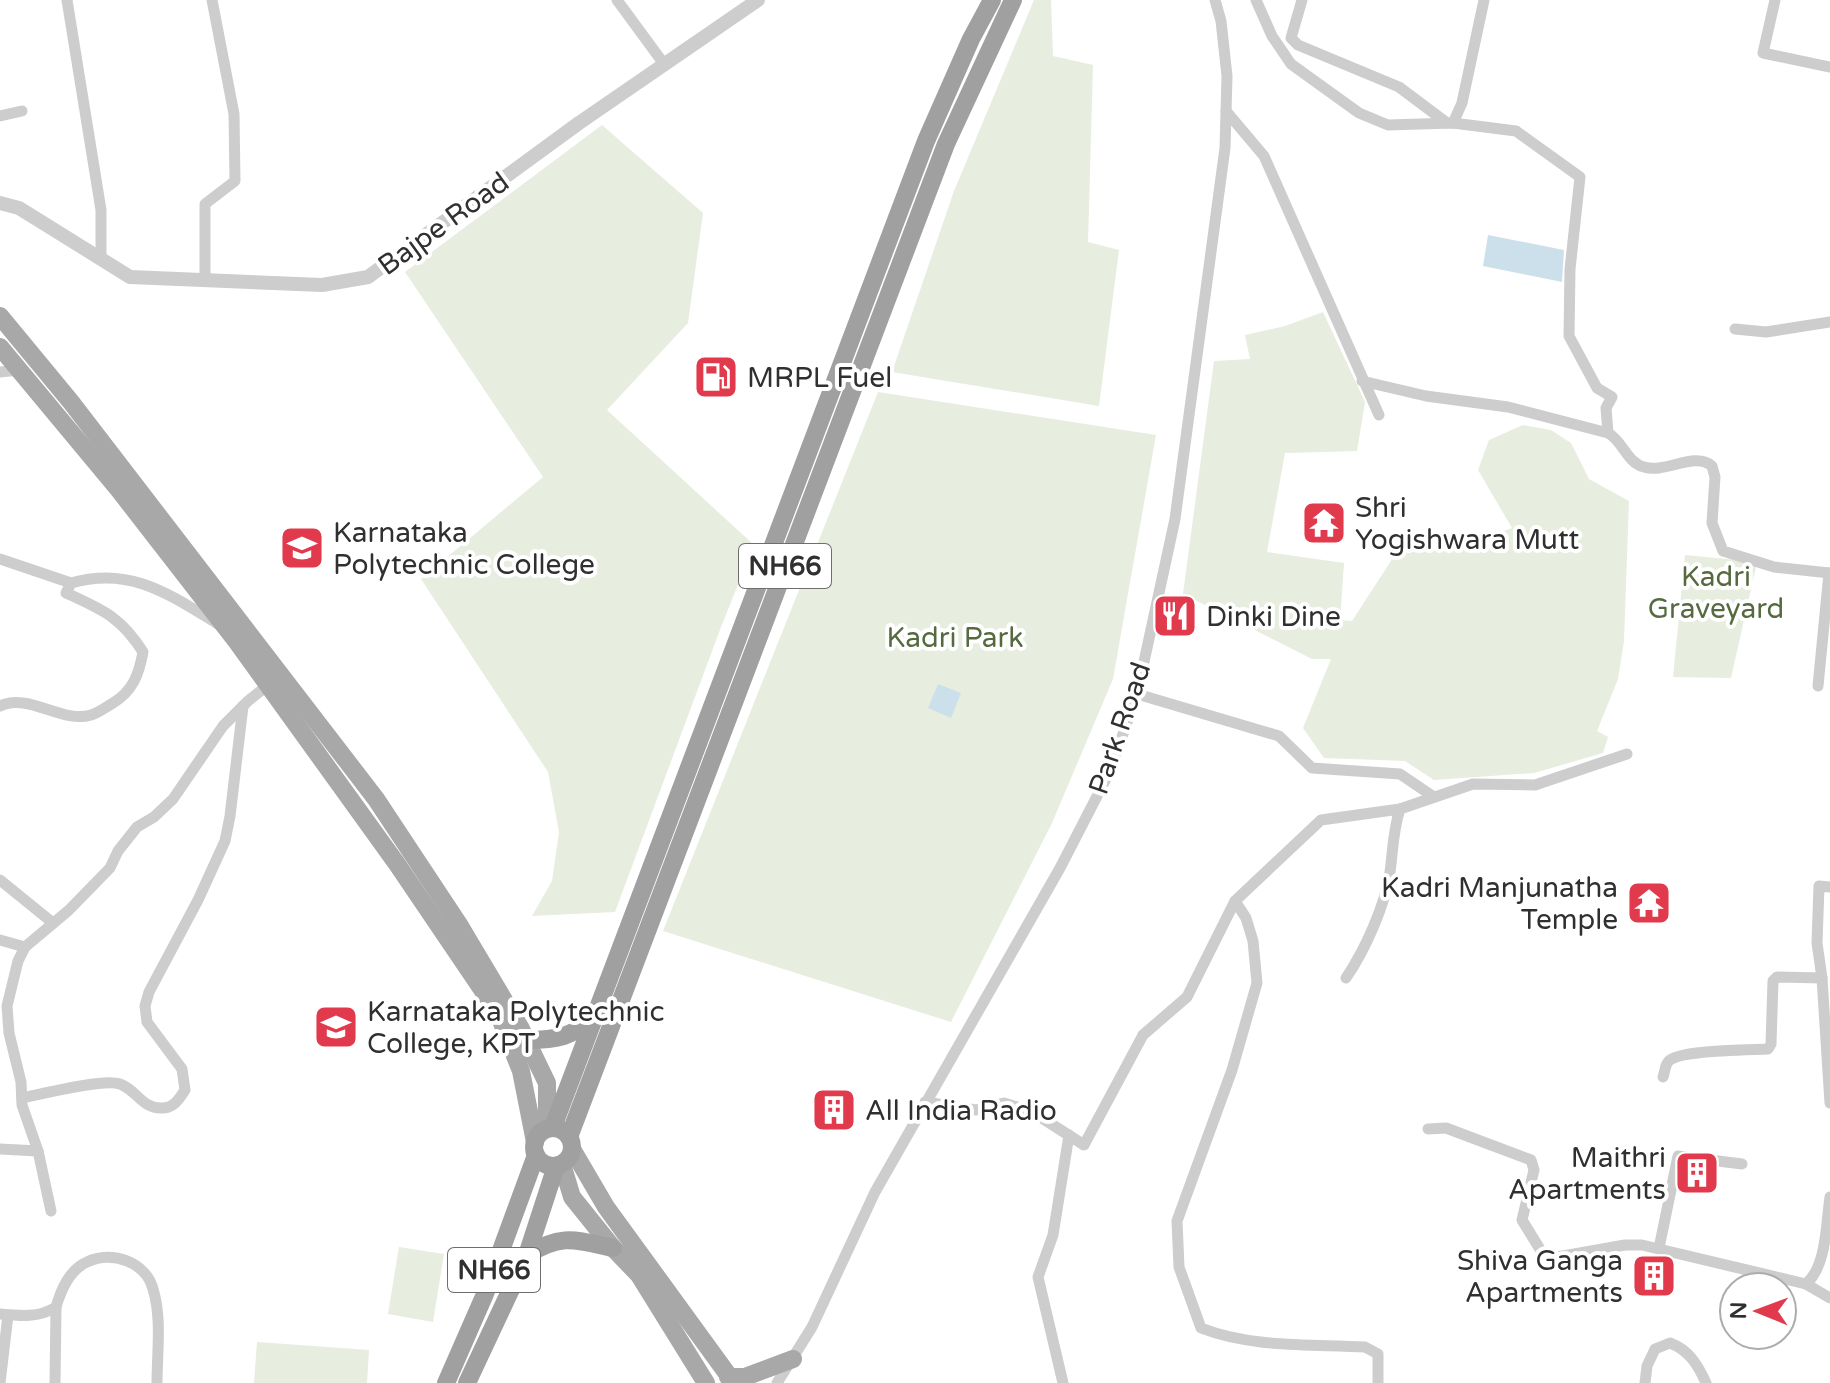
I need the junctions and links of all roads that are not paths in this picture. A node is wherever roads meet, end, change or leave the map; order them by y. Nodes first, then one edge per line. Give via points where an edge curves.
1 (67, 0) edge
2 (212, 0) edge
3 (617, 0) edge
4 (758, 0) edge
5 (992, 0) edge
6 (1013, 0) edge
7 (1215, 0) edge
8 (1256, 0) edge
9 (1302, 0) edge
10 (1484, 0) edge
11 (1775, 0) edge
12 (664, 64) junction
13 (1830, 67) edge
14 (22, 111) dead end
15 (1226, 111) junction
16 (0, 116) edge
17 (1450, 123) junction
18 (0, 203) edge
19 (101, 260) junction
20 (205, 280) junction
21 (0, 316) edge
22 (1830, 322) edge
23 (1735, 329) dead end
24 (0, 347) edge
25 (19, 370) junction
26 (0, 372) edge
27 (1362, 381) junction
28 (1379, 415) dead end
29 (1608, 433) junction
30 (0, 559) edge
31 (1830, 573) edge
32 (71, 583) junction
33 (238, 635) junction
34 (268, 685) junction
35 (1818, 686) dead end
36 (1137, 694) junction
37 (243, 705) junction
38 (0, 706) edge
39 (1627, 754) dead end
40 (1434, 797) junction
41 (1400, 809) junction
42 (0, 880) edge
43 (1825, 886) edge
44 (1235, 901) junction
45 (53, 923) junction
46 (0, 940) edge
47 (25, 947) junction
48 (1346, 978) dead end
49 (1822, 978) junction
50 (602, 998) junction
51 (507, 1017) junction
52 (526, 1040) junction
53 (1663, 1077) dead end
54 (22, 1098) junction
55 (925, 1102) junction
56 (1830, 1103) edge
57 (1428, 1129) dead end
58 (1069, 1135) junction
59 (554, 1146) junction
60 (0, 1149) edge
61 (38, 1151) junction
62 (1742, 1164) dead end
63 (1830, 1197) edge
64 (51, 1211) dead end
65 (613, 1248) junction
66 (1659, 1248) junction
67 (527, 1255) junction
68 (1806, 1284) junction
69 (1830, 1298) edge
70 (56, 1307) junction
71 (4, 1314) edge
72 (793, 1359) junction
73 (731, 1380) edge
74 (0, 1383) edge
75 (55, 1383) edge
76 (157, 1383) edge
77 (446, 1383) edge
78 (467, 1383) edge
79 (706, 1383) edge
80 (777, 1383) edge
81 (1063, 1383) edge
82 (1378, 1383) edge
83 (1645, 1383) edge
84 (1706, 1383) edge

1 - 19 street via 101,210
2 - 20 street via 234,114 235,181 205,204
3 - 12 street
4 - 12 street, Bajpe Road
5 - 50 highway, NH66 via 926,141
6 - 59 highway, NH66 via 946,144
7 - 15 street, Park Road via 1227,76
8 - 17 street via 1291,64 1359,113 1388,125
9 - 17 street via 1291,38 1298,45 1399,87
10 - 17 street via 1462,103
11 - 13 street via 1763,53
12 - 20 street, Bajpe Road via 368,277 322,285
14 - 16 street
15 - 27 street via 1264,156
15 - 36 street, Park Road via 1175,519
17 - 29 street via 1516,131 1580,177 1569,336 1597,388 1612,397 1606,408
18 - 19 street, Bajpe Road via 19,208
19 - 20 street, Bajpe Road via 130,277
21 - 33 main road via 71,402
22 - 23 street via 1766,332
24 - 25 main road
25 - 26 street
25 - 33 main road
27 - 28 street
27 - 29 street via 1508,407
29 - 31 street via 1642,467 1702,460 1712,466 1712,523 1723,551 1774,567
30 - 32 street
31 - 35 street
32 - 33 street via 128,579 161,589
32 - 38 street via 66,593 127,627 143,652 138,678 119,699 90,716 21,703
33 - 34 main road
33 - 51 main road via 376,799
34 - 37 street
34 - 51 main road
36 - 40 street via 1279,736 1312,768 1400,774
36 - 55 street, Park Road via 1110,771 1060,868
37 - 45 street via 173,799 137,827 110,868
37 - 54 street via 225,841 145,1006 147,1022 182,1069 185,1090 168,1108 155,1108 121,1084 104,1082
39 - 40 street via 1535,785 1473,784
40 - 41 street
41 - 44 street via 1321,820
41 - 48 street via 1383,897 1361,956
42 - 45 street
43 - 49 street via 1817,943
44 - 58 street via 1187,997 1143,1035 1084,1145
44 - 82 street via 1253,941 1257,983 1232,1070 1177,1221 1179,1267 1201,1328 1259,1342 1365,1347 1378,1354
45 - 47 street
46 - 47 street
47 - 54 street via 7,1006
49 - 53 street via 1773,981 1768,1049 1673,1058
49 - 56 street
50 - 52 highway via 585,1025 563,1038
50 - 59 highway, NH66
51 - 52 main road
51 - 59 main road via 521,1071
52 - 59 main road via 547,1083
54 - 61 street
55 - 58 street via 976,1110 1004,1103 1031,1111
55 - 72 street, Park Road
57 - 66 street via 1446,1128 1531,1160 1534,1170 1522,1220 1546,1259 1625,1245
58 - 81 street via 1053,1235 1038,1277
59 - 65 main road via 572,1197
59 - 67 highway, NH66
59 - 73 main road via 606,1207
59 - 77 highway, NH66
60 - 61 street
61 - 64 street
62 - 66 street via 1678,1156
63 - 68 street via 1823,1246 1814,1277
65 - 67 highway via 564,1240
65 - 79 main road via 639,1275
66 - 68 street
67 - 78 highway, NH66
68 - 69 street
70 - 71 street via 34,1316
70 - 75 street
70 - 76 street via 63,1287 87,1261 128,1260 142,1269 153,1287 157,1317
71 - 74 street
72 - 73 main road
72 - 80 street, Park Road
83 - 84 street via 1655,1349 1670,1343 1683,1348

